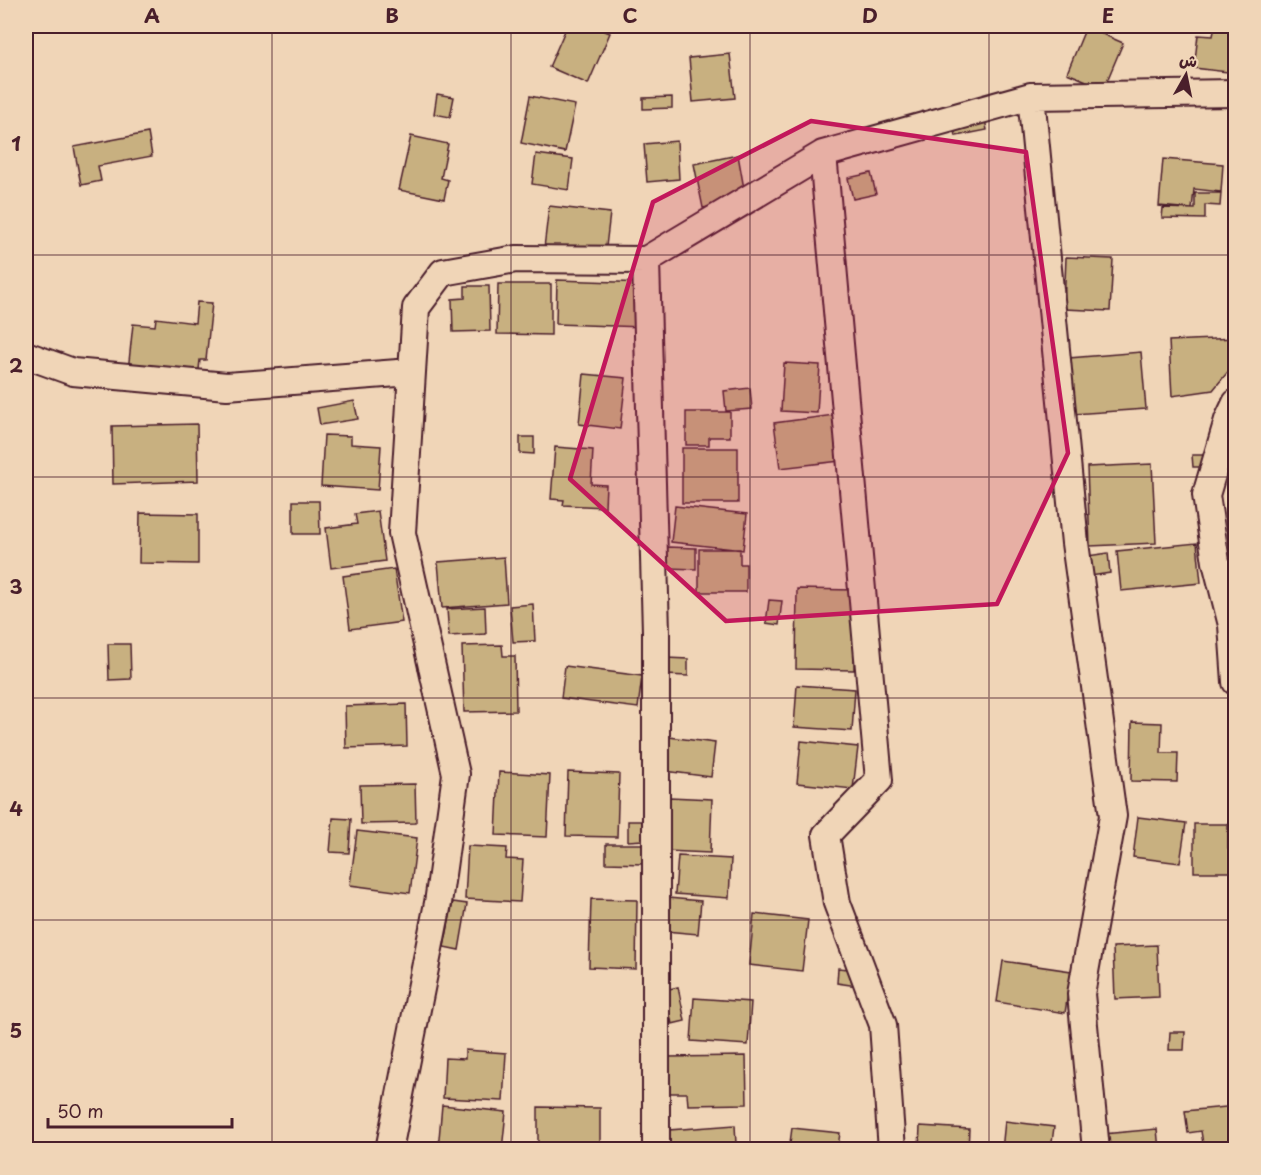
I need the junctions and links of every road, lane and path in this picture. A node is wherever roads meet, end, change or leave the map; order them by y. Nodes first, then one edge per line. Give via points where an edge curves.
1 (1236, 93) edge
2 (1031, 96) junction
3 (823, 154) junction
4 (646, 260) junction
5 (26, 355) edge
6 (411, 372) junction
7 (1236, 403) edge
8 (1236, 682) edge
9 (389, 1149) edge
10 (656, 1149) edge
11 (892, 1149) edge
12 (1096, 1149) edge

1 - 2 street
2 - 3 street
2 - 12 street via 1075,543 1113,816 1082,994
3 - 4 street
3 - 11 street via 879,780 826,836 837,903 884,1025
4 - 6 street via 516,259 443,272 416,308
4 - 10 street via 656,632
5 - 6 street via 73,372 227,386
6 - 9 street via 402,533 456,774 438,903
7 - 8 street via 1206,495 1216,562 1232,625

